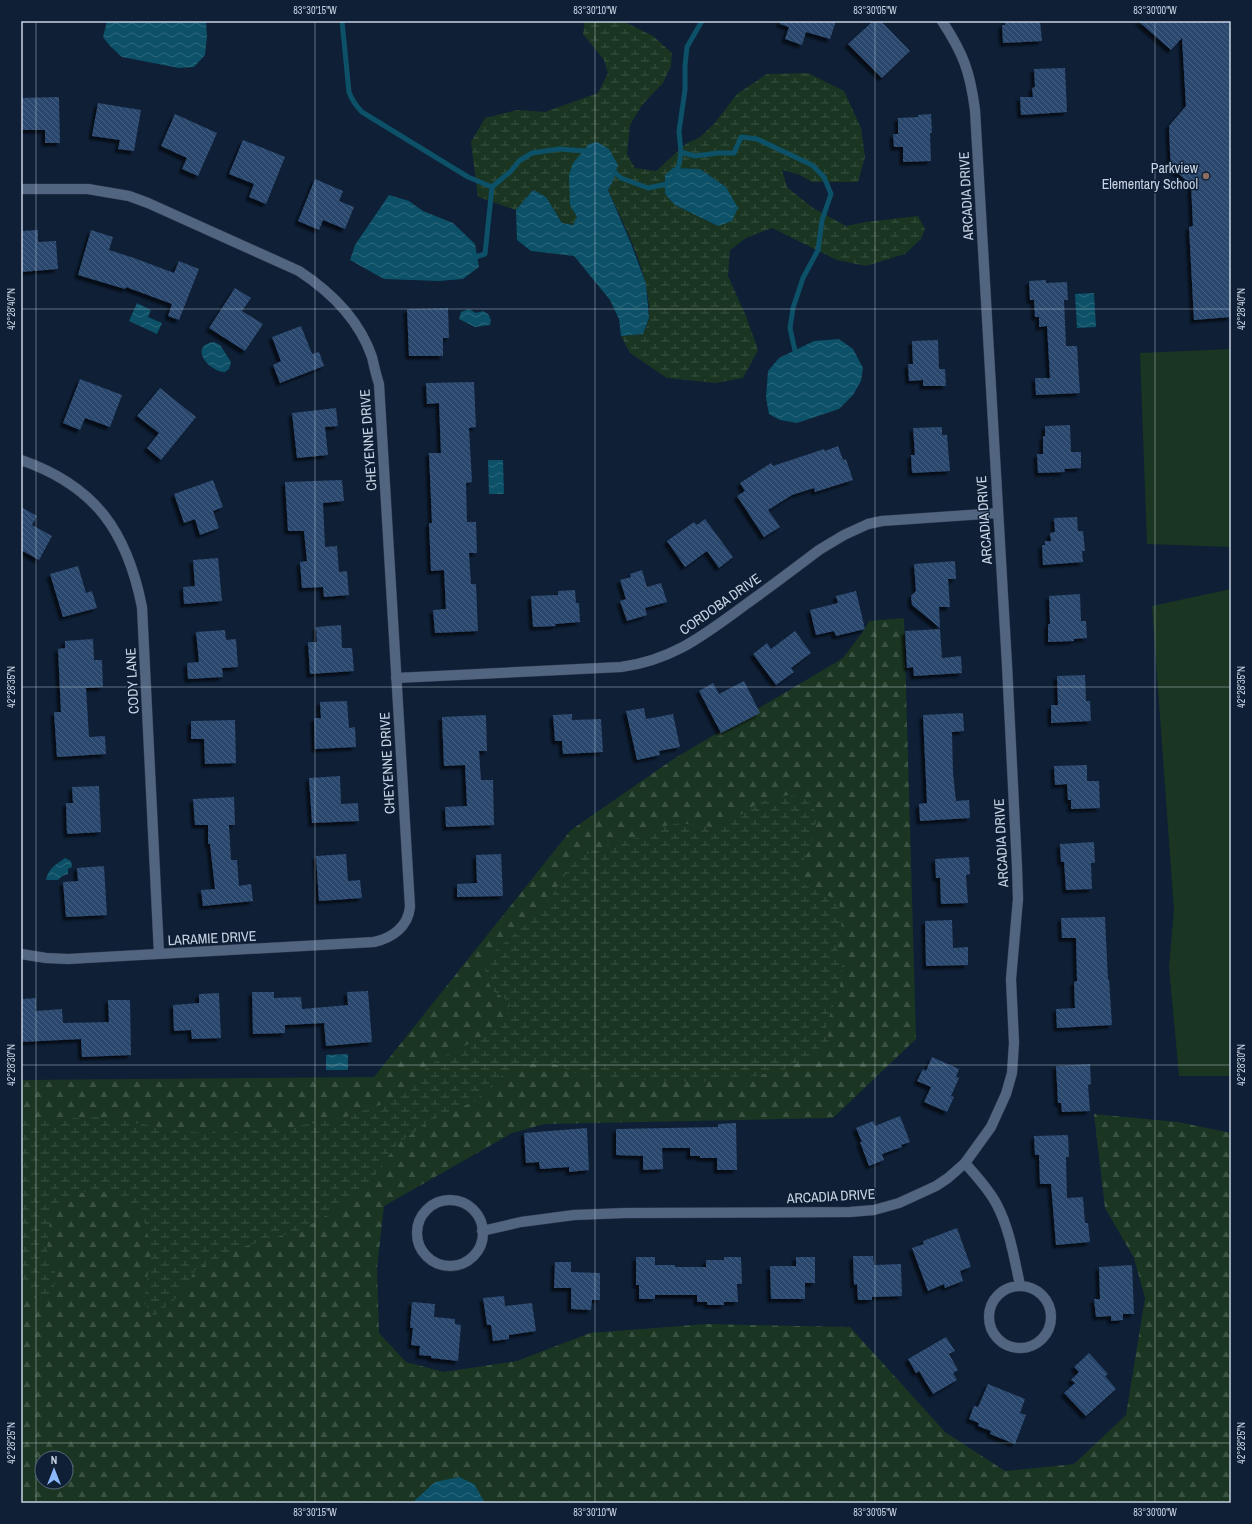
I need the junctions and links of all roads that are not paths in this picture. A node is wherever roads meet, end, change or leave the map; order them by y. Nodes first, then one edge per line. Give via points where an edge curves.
1 (942, 21) edge
2 (21, 189) edge
3 (21, 460) edge
4 (998, 513) junction
5 (396, 678) junction
6 (401, 929) joint
7 (21, 954) edge
8 (159, 954) junction
9 (965, 1163) junction
10 (482, 1230) junction
11 (1020, 1286) junction

1 - 4 street, ARCADIA DRIVE via 967,65 975,110
2 - 5 street, CHEYENNE DRIVE via 88,189 116,193 148,203 299,271 327,291 349,316 371,356 379,384
3 - 8 street, CODY LANE via 63,478 92,500 118,536 136,581 142,615
4 - 5 street, CORDOBA DRIVE via 882,521 855,530 819,550 705,635 671,654 642,664
4 - 9 street, ARCADIA DRIVE via 1018,899 1011,979 1014,1043 1012,1073 1006,1094 987,1133
5 - 6 street, CHEYENNE DRIVE via 410,907
6 - 8 street, LARAMIE DRIVE via 389,938 374,942
7 - 8 street, LARAMIE DRIVE via 68,959
9 - 10 street, ARCADIA DRIVE via 948,1178 924,1192 874,1210 826,1213 574,1215
9 - 11 street via 997,1205 1010,1241
10 - 10 street via 478,1215 470,1206 460,1201 448,1200 438,1202 422,1214 417,1234 424,1253 441,1265 452,1266 463,1263 480,1248
11 - 11 street via 1010,1287 1001,1292 994,1299 988,1318 990,1328 999,1340 1011,1348 1021,1349 1032,1346 1048,1332 1051,1311 1040,1292

